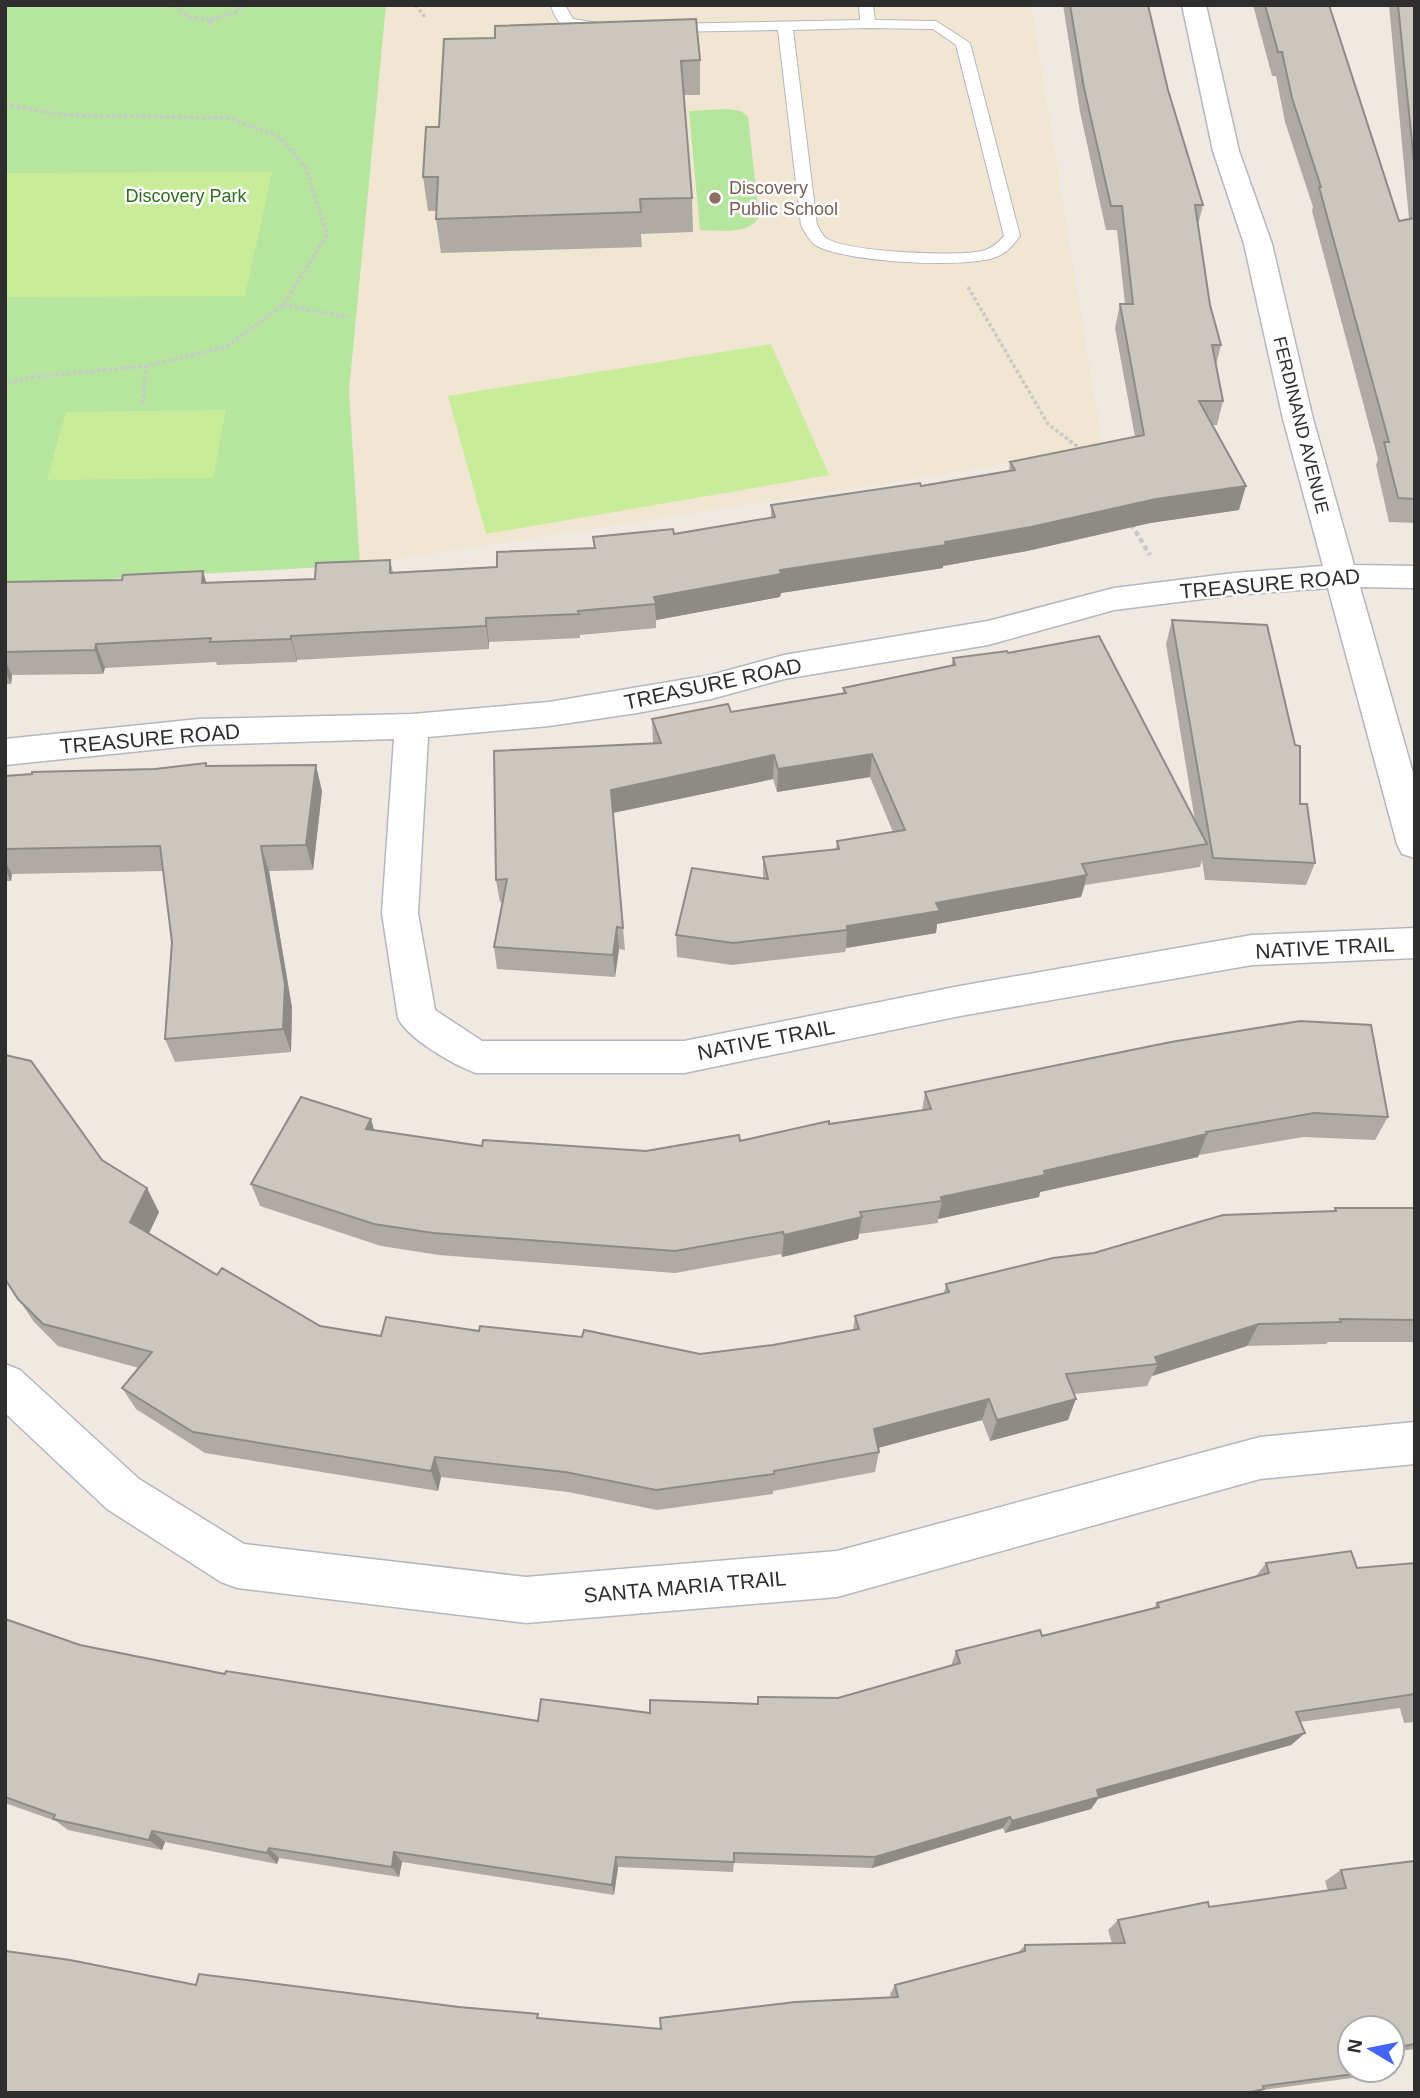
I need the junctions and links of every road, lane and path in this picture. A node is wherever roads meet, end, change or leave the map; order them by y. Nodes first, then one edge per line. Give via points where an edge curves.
1 (178, 5) edge
2 (242, 5) edge
3 (415, 5) edge
4 (558, 5) edge
5 (866, 5) edge
6 (1194, 5) edge
7 (426, 18) dead end
8 (211, 20) junction
9 (868, 24) junction
10 (785, 25) junction
11 (210, 27) dead end
12 (610, 28) edge
13 (655, 28) edge
14 (5, 104) edge
15 (957, 256) junction
16 (283, 305) junction
17 (349, 317) dead end
18 (146, 366) junction
19 (5, 385) edge
20 (143, 404) dead end
21 (1089, 455) edge
22 (1130, 523) edge
23 (1339, 576) junction
24 (1415, 577) edge
25 (1172, 592) junction
26 (412, 726) junction
27 (5, 752) edge
28 (1415, 845) edge
29 (1415, 943) edge
30 (5, 1384) edge
31 (1415, 1443) edge

1 - 8 path via 189,17
2 - 8 path via 238,11
3 - 7 path
4 - 12 lane via 560,17 571,25
5 - 9 lane
6 - 23 street, FERDINAND AVENUE via 1226,151 1258,244
8 - 11 path
9 - 10 lane
9 - 15 lane via 936,25 963,43 1012,236 1004,247 984,256
10 - 13 lane
10 - 15 lane via 809,225 822,244 893,256
14 - 16 path via 61,115 230,118 280,137 306,168 327,235
15 - 21 path via 970,294 1048,424
16 - 17 path
16 - 18 path via 226,347
18 - 19 path via 32,377
18 - 20 path
22 - 25 path
23 - 24 street, TREASURE ROAD
23 - 25 street, TREASURE ROAD
23 - 28 street, FERDINAND AVENUE
25 - 26 street, TREASURE ROAD via 1114,599 988,633 784,667 637,701 549,715
26 - 27 street, TREASURE ROAD via 199,732
26 - 29 street, NATIVE TRAIL via 400,913 416,1018 476,1057 684,1056 1252,950
30 - 31 street, SANTA MARIA TRAIL via 123,1494 237,1566 526,1600 837,1574 1260,1458

